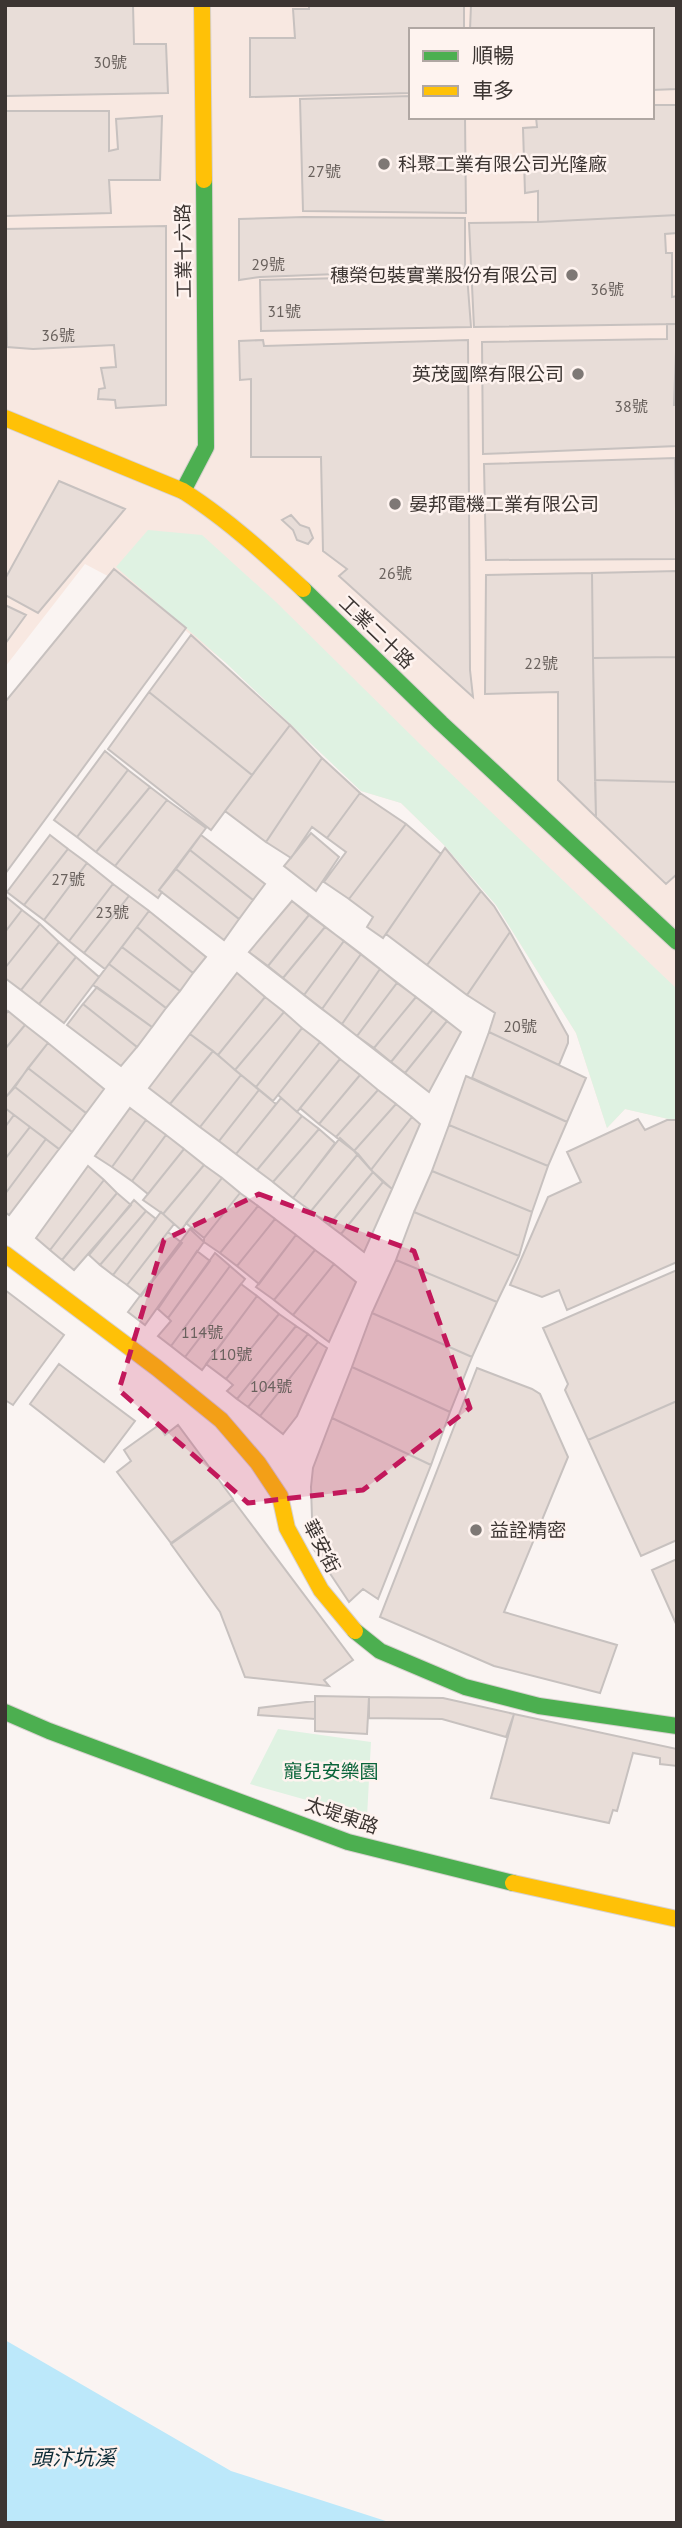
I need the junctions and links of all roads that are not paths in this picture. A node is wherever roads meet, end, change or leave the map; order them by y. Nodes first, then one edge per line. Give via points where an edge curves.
1 (202, 5) edge
2 (5, 418) edge
3 (183, 491) junction
4 (677, 942) edge
5 (5, 1254) edge
6 (5, 1712) edge
7 (677, 1726) edge
8 (677, 1919) edge

1 - 3 street, 工業十六路 via 205,447
2 - 3 street, 工業二十路
3 - 4 street, 工業二十路 via 242,534 313,598
5 - 7 street, 華安街 via 221,1420 280,1496 287,1528 321,1590 353,1629 380,1651 465,1687 539,1706
6 - 8 street, 太堤東路 via 348,1842

